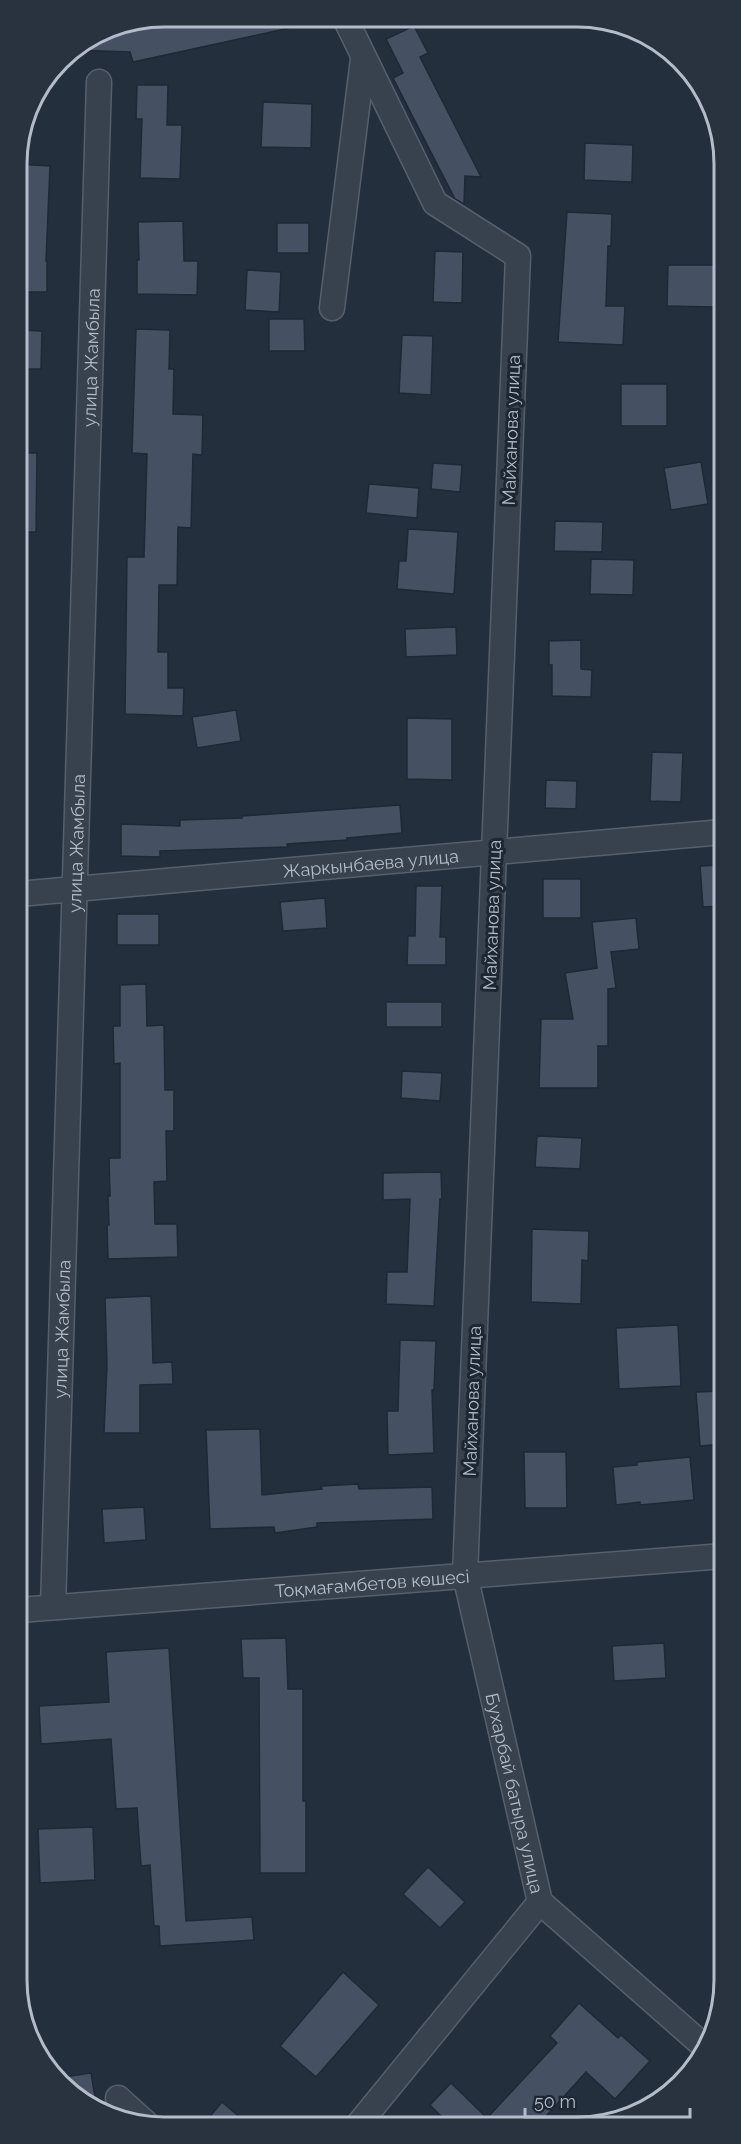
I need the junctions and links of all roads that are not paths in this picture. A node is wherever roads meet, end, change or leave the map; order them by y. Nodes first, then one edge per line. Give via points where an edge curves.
1 (349, 27) edge
2 (363, 59) junction
3 (99, 82) dead end
4 (332, 308) dead end
5 (714, 833) edge
6 (494, 853) junction
7 (74, 889) junction
8 (27, 893) edge
9 (714, 1557) edge
10 (465, 1575) junction
11 (53, 1607) junction
12 (27, 1609) edge
13 (540, 1902) junction
14 (699, 2042) edge
15 (118, 2098) dead end
16 (135, 2113) edge
17 (365, 2117) edge

1 - 2 street
2 - 4 street
2 - 6 street, Майханова улица via 435,203 518,256
3 - 7 street, улица Жамбыла
5 - 6 street, Жаркынбаева улица
6 - 7 street, Жаркынбаева улица
6 - 10 street, Майханова улица
7 - 8 street, Жаркынбаева улица
7 - 11 street, улица Жамбыла
9 - 10 street, Тоқмағамбетов көшесі
10 - 11 street, Тоқмағамбетов көшесі
10 - 13 street, Бухарбай батыра улица
11 - 12 street, Тоқмағамбетов көшесі
13 - 14 street, Бухарбай батыра улица
13 - 17 street
15 - 16 street

